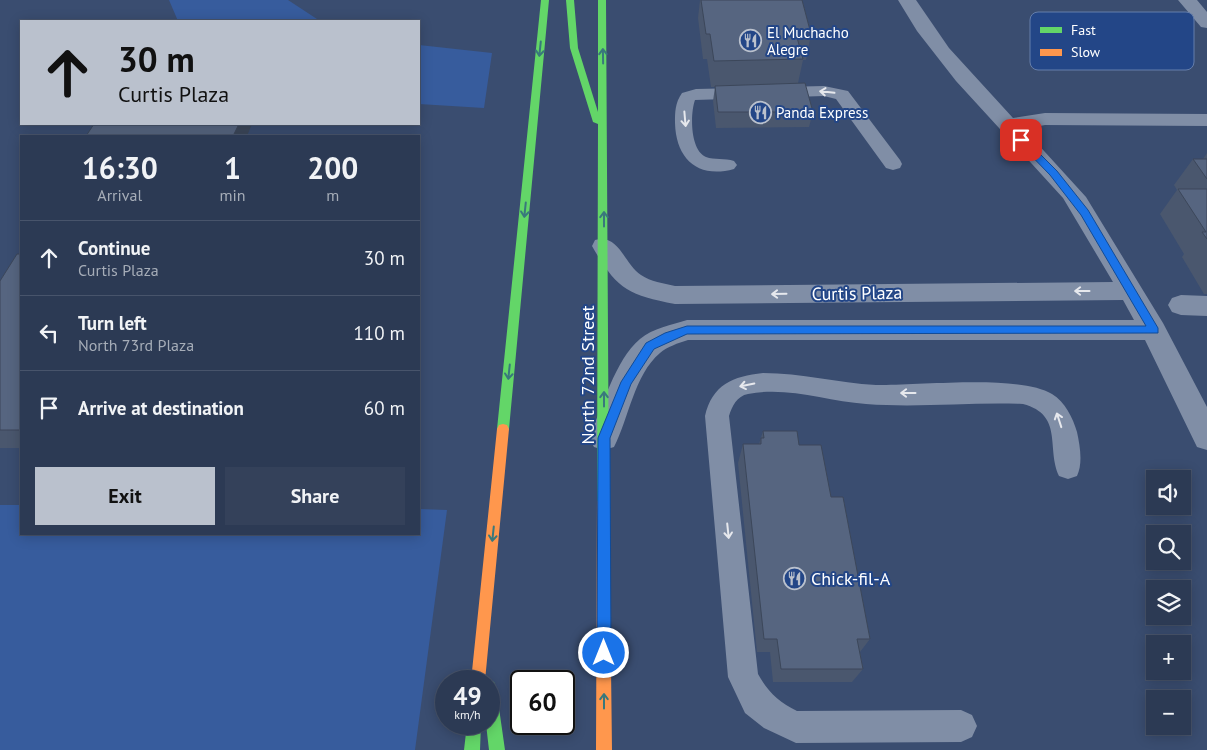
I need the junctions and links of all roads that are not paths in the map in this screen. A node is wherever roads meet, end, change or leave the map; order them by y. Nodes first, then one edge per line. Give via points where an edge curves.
1 (545, 0) edge
2 (570, 0) edge
3 (602, 0) edge
4 (907, 0) edge
5 (1187, 0) edge
6 (1207, 23) edge
7 (1207, 120) edge
8 (1007, 125) junction
9 (604, 145) junction
10 (893, 164) dead end
11 (727, 165) dead end
12 (604, 246) junction
13 (1131, 291) junction
14 (1181, 305) dead end
15 (1207, 306) edge
16 (1154, 330) junction
17 (604, 438) junction
18 (1207, 438) edge
19 (1068, 468) dead end
20 (483, 638) junction
21 (479, 670) edge
22 (487, 670) edge
23 (961, 726) dead end
24 (473, 735) edge
25 (495, 735) edge
26 (472, 750) edge
27 (497, 750) edge
28 (604, 750) edge

1 -> 20 main road
2 - 9 main road via 572,48
9 -> 3 main road, North 72nd Street
4 - 8 street via 947,60
5 - 6 street
7 - 8 street via 1045,119
8 - 13 street via 1071,194
12 -> 9 main road, North 72nd Street
10 -> 11 lane via 842,95 824,91 696,94 688,97 685,103 688,149 702,162
13 -> 12 street, Curtis Plaza via 675,295 646,290 630,281 620,272
17 -> 12 main road, North 72nd Street
13 - 16 street
14 - 15 street
16 - 17 street, Curtis Plaza via 687,330 650,346 639,360 626,382
16 - 18 street
28 -> 17 main road, North 72nd Street
19 -> 23 lane via 1068,448 1056,411 1045,402 1023,394 866,394 798,384 748,384 730,390 719,404 717,416 743,677 756,702 775,717 796,727
20 - 21 main road
20 - 22 main road
24 - 26 main road
25 - 27 main road

